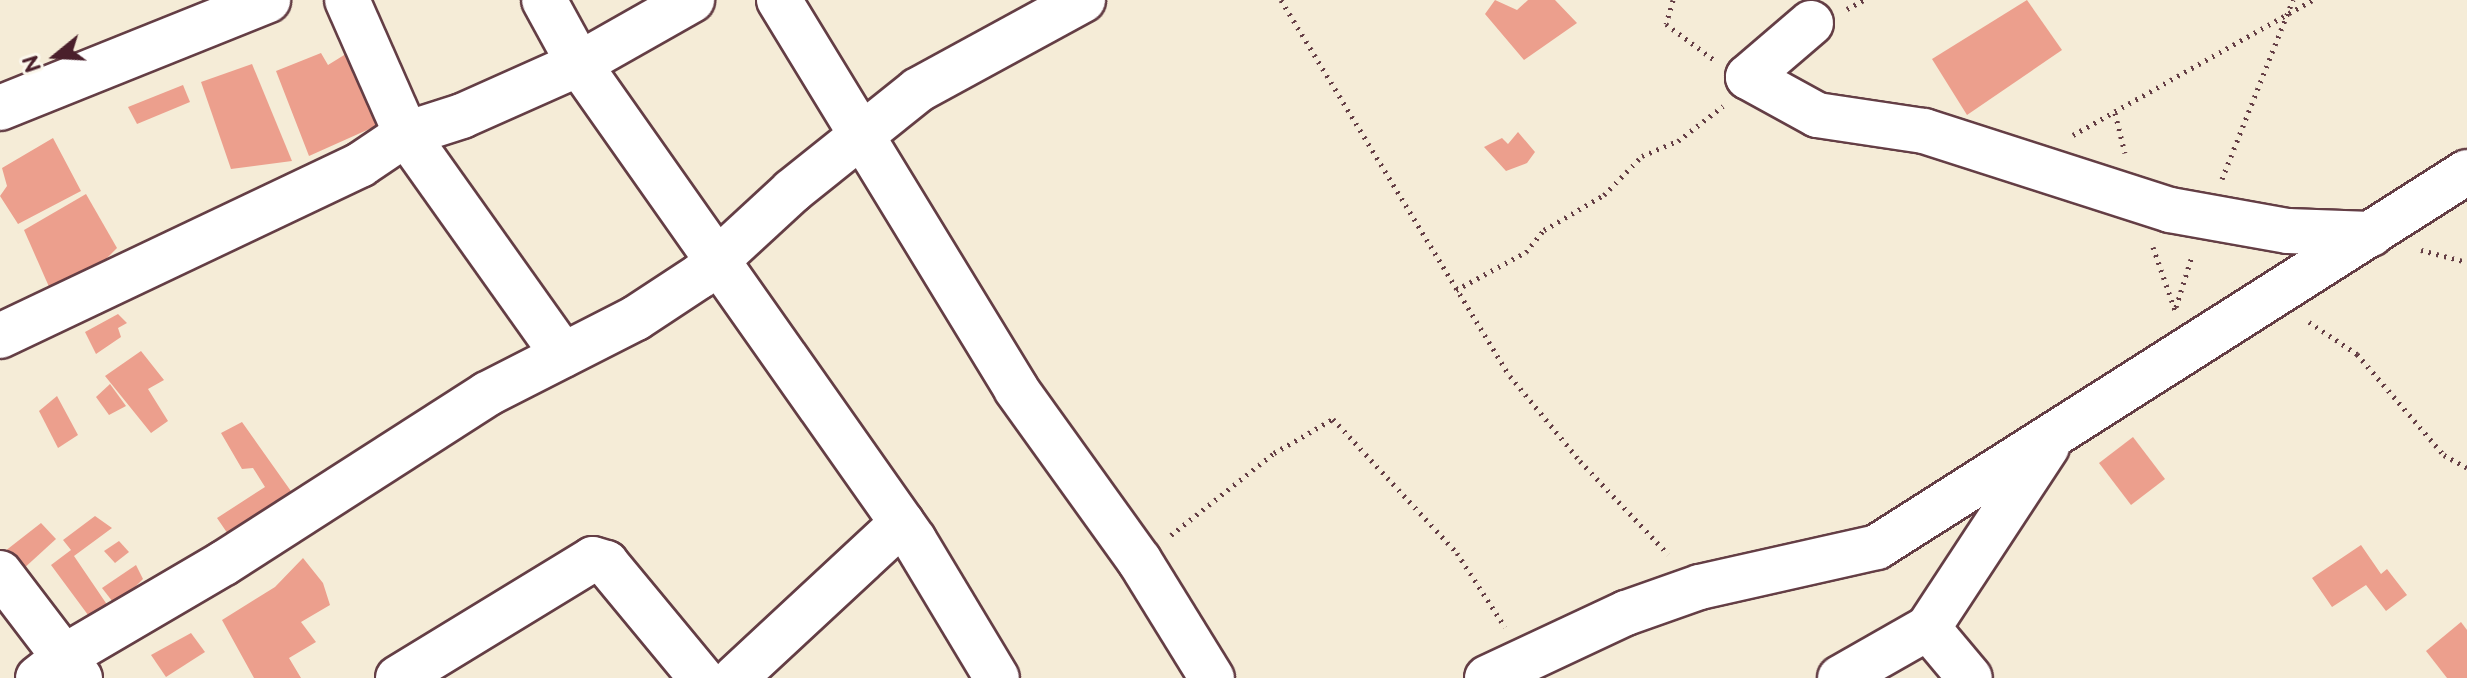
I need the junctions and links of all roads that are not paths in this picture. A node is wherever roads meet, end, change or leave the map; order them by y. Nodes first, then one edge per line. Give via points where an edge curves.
1 (268, 0) edge
2 (347, 0) edge
3 (544, 0) edge
4 (692, 0) edge
5 (779, 0) edge
6 (1083, 0) edge
7 (1811, 23) dead end
8 (579, 64) junction
9 (0, 108) edge
10 (406, 134) junction
11 (862, 137) junction
12 (2467, 172) edge
13 (2371, 234) junction
14 (715, 262) junction
15 (0, 336) edge
16 (563, 355) junction
17 (2054, 435) junction
18 (902, 523) junction
19 (0, 573) edge
20 (1928, 628) junction
21 (1504, 669) edge
22 (62, 670) edge
23 (398, 678) edge
24 (701, 678) edge
25 (735, 678) edge
26 (997, 678) edge
27 (1212, 678) edge
28 (1840, 678) edge
29 (1970, 678) edge

1 - 9 street
2 - 10 street
3 - 8 street
4 - 8 street
5 - 11 street
6 - 11 street via 918,90
7 - 13 street via 1748,77 1817,115 1924,131 2170,210 2288,231
8 - 10 street via 462,116
8 - 14 street
10 - 15 street via 360,165
10 - 16 street
11 - 14 street via 792,191
11 - 27 street via 1016,389 1139,560
12 - 13 street
13 - 17 street
14 - 16 street via 636,318
14 - 18 street
16 - 22 street via 487,394
17 - 20 street
17 - 21 street via 1877,547 1700,587 1626,613
18 - 25 street
18 - 26 street
19 - 22 street
20 - 28 street
20 - 29 street
23 - 24 street via 593,559 606,563

